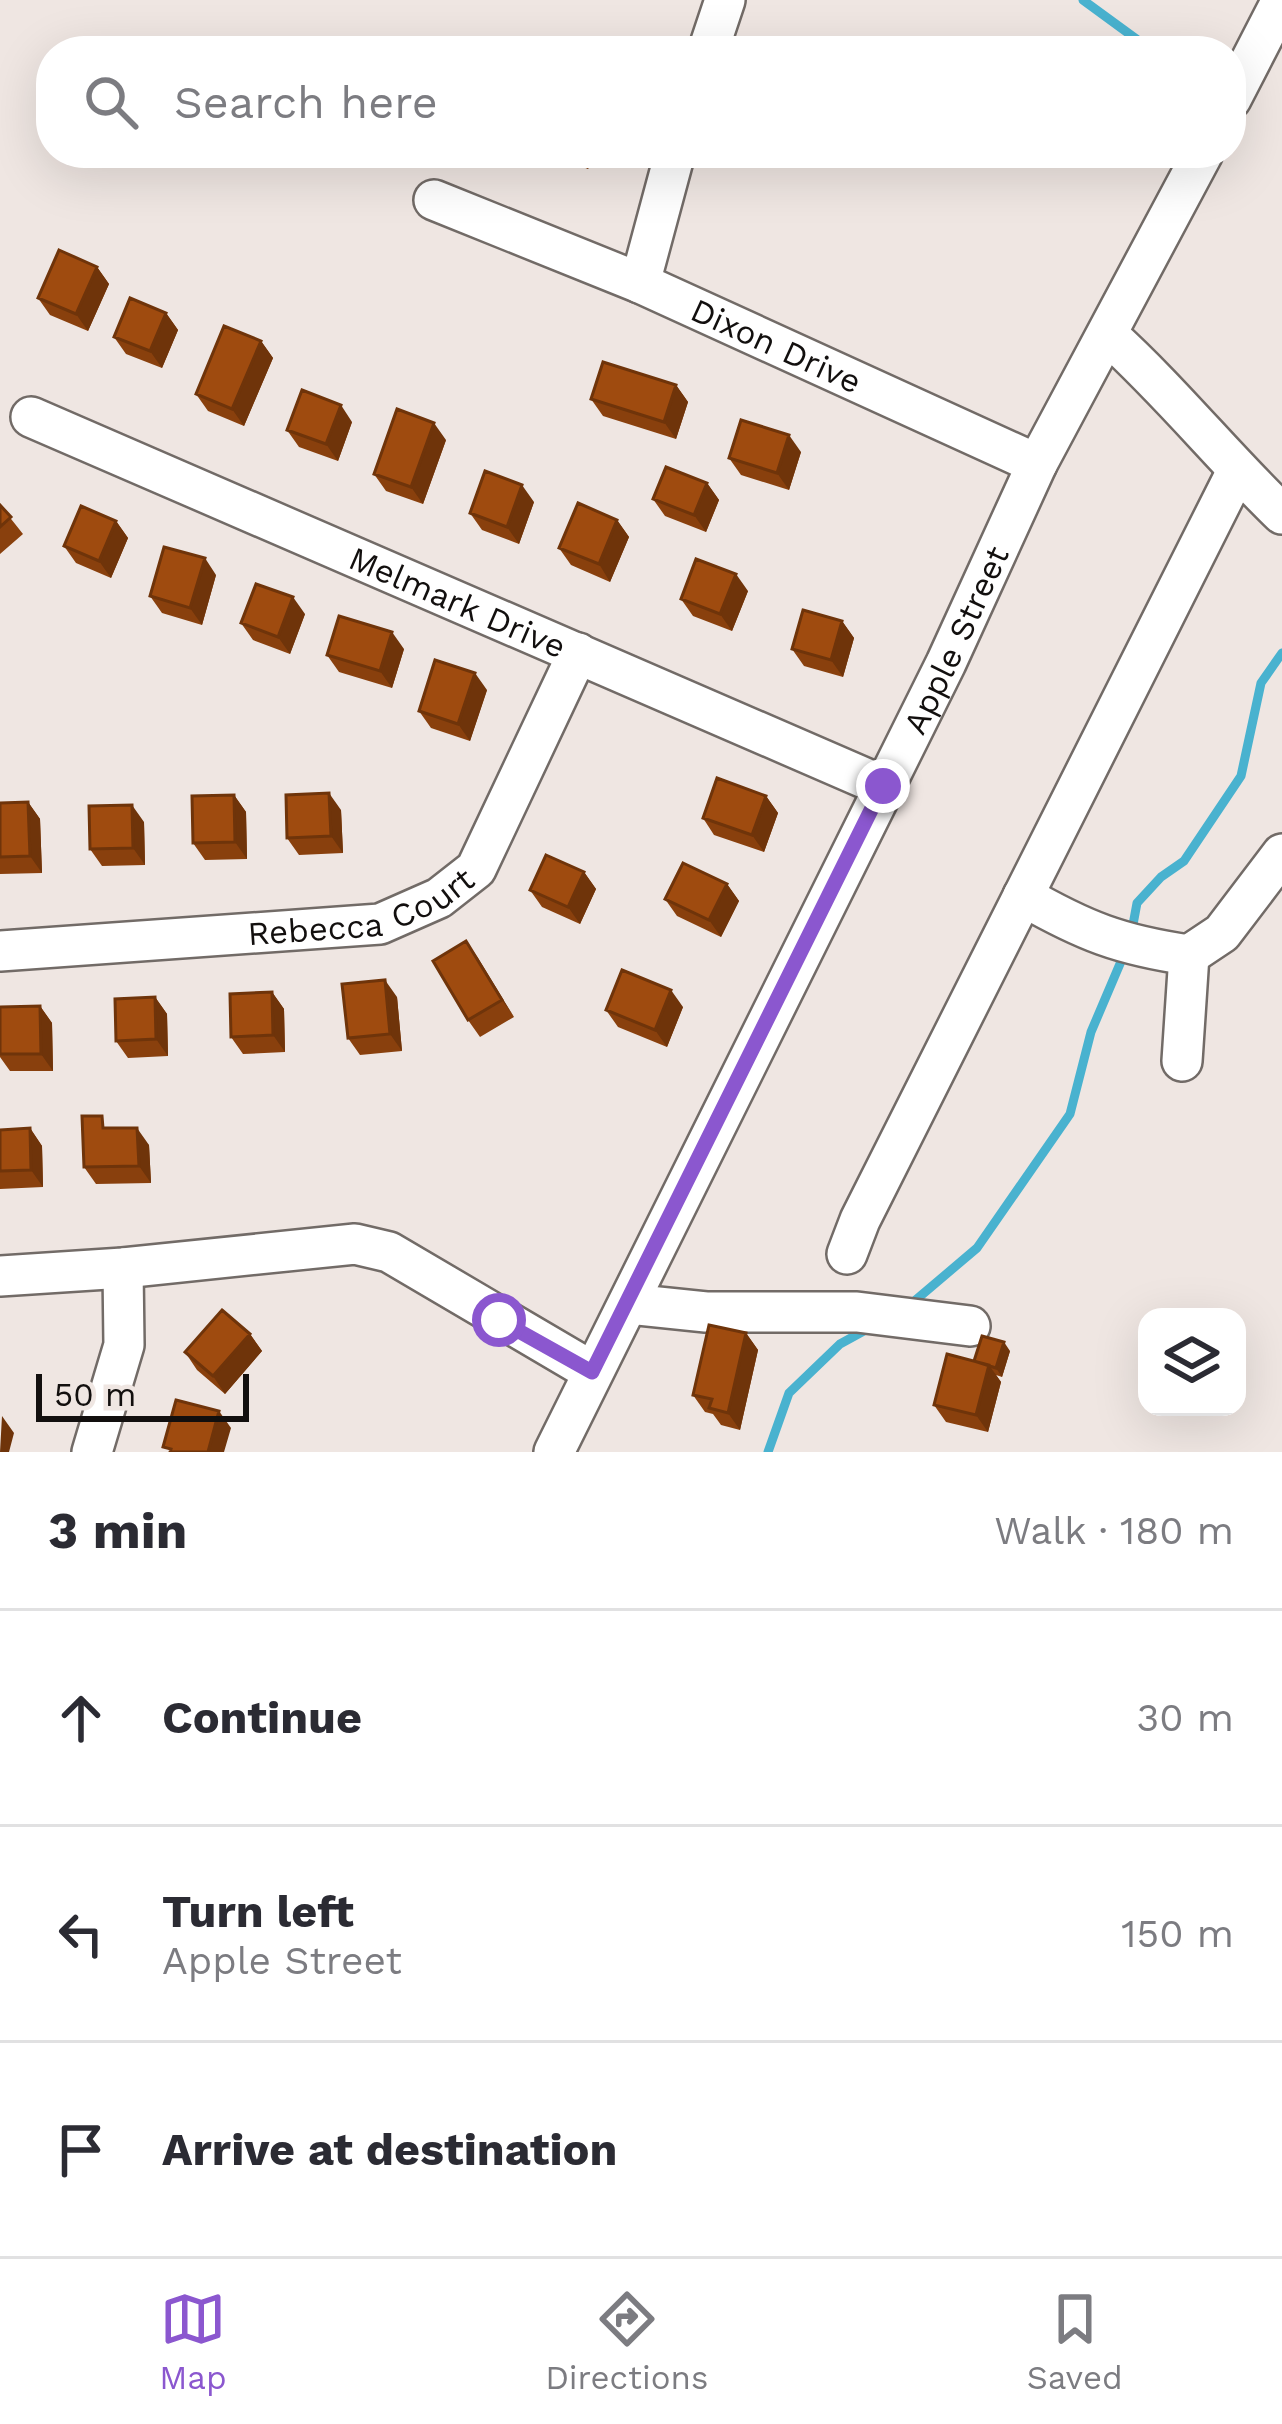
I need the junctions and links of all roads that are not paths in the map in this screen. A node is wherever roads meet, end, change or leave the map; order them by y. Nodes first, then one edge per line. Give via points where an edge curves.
1 (724, 0) edge
2 (1282, 0) edge
3 (713, 36) edge
4 (1246, 70) edge
5 (671, 168) edge
6 (1195, 168) edge
7 (434, 200) dead end
8 (640, 283) junction
9 (1108, 335) junction
10 (31, 417) dead end
11 (1037, 464) junction
12 (1237, 471) junction
13 (1282, 514) edge
14 (578, 653) junction
15 (883, 786) junction
16 (1282, 854) edge
17 (1023, 896) junction
18 (0, 951) edge
19 (1189, 955) junction
20 (1182, 1061) dead end
21 (847, 1255) dead end
22 (124, 1268) junction
23 (0, 1276) edge
24 (629, 1304) junction
25 (970, 1326) dead end
26 (592, 1372) junction
27 (92, 1452) edge
28 (554, 1452) edge

1 - 3 street
2 - 4 street
5 - 8 street
6 - 9 street, Apple Street
7 - 8 street, Dixon Drive
8 - 11 street, Dixon Drive
9 - 11 street, Apple Street
9 - 12 street
10 - 14 street, Melmark Drive
11 - 15 street, Apple Street
12 - 13 street
12 - 17 street
14 - 15 street, Melmark Drive
14 - 18 street, Rebecca Court via 476,869 439,898 380,924
15 - 24 street, Apple Street
16 - 19 street via 1222,933
17 - 19 street via 1127,946
17 - 21 street
19 - 20 street
22 - 23 street
22 - 26 street via 355,1244 389,1252
22 - 27 street via 124,1345
24 - 25 street via 857,1312
24 - 26 street, Apple Street
26 - 28 street, Apple Street

